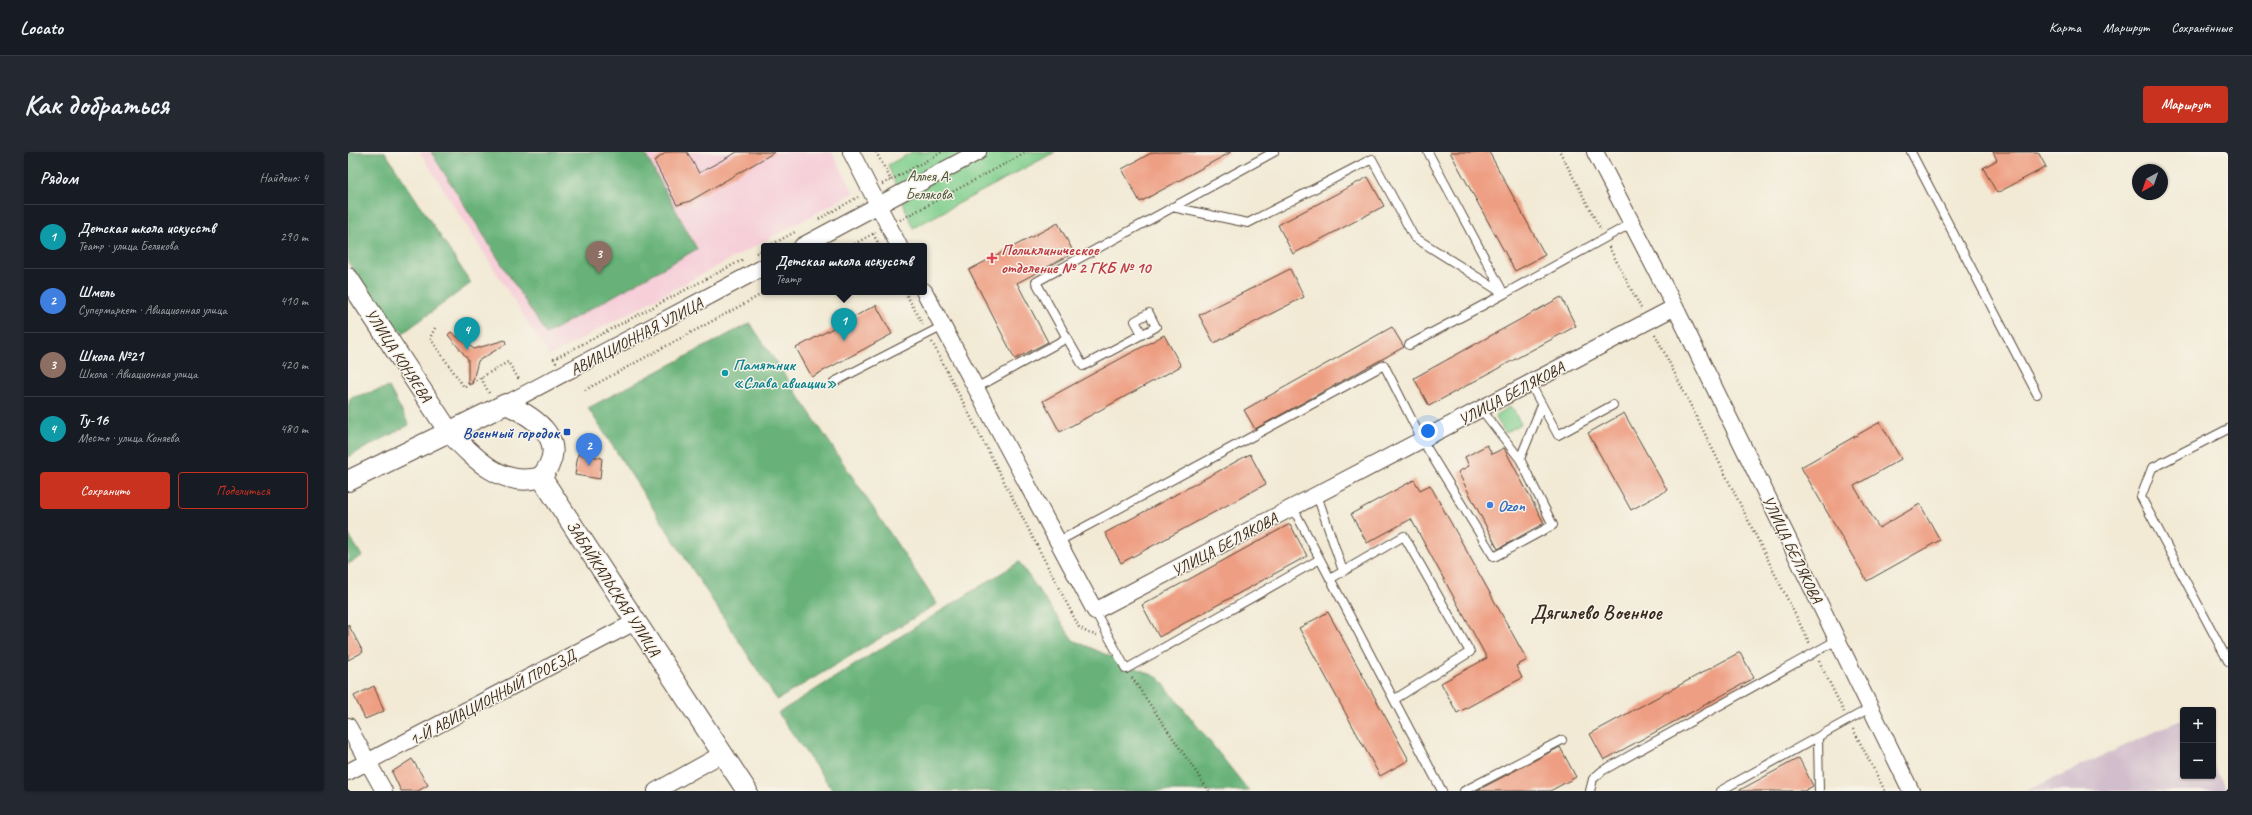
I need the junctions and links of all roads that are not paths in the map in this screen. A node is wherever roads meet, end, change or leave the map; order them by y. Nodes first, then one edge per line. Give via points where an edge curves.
1 (851, 152) edge
2 (978, 152) edge
3 (1274, 152) edge
4 (1428, 152) edge
5 (1595, 152) edge
6 (1911, 152) edge
7 (878, 205) junction
8 (1172, 207) junction
9 (1632, 223) junction
10 (808, 243) edge
11 (897, 243) edge
12 (761, 269) edge
13 (348, 278) edge
14 (1504, 294) junction
15 (926, 295) edge
16 (1675, 308) junction
17 (943, 326) junction
18 (1142, 334) dead end
19 (1067, 338) junction
20 (1409, 346) dead end
21 (834, 382) dead end
22 (1530, 383) junction
23 (976, 388) junction
24 (2037, 394) dead end
25 (506, 404) junction
26 (1542, 405) junction
27 (1613, 405) dead end
28 (1481, 409) junction
29 (2228, 429) edge
30 (449, 432) junction
31 (1422, 440) junction
32 (1520, 459) junction
33 (542, 476) junction
34 (348, 481) edge
35 (1317, 495) junction
36 (1293, 508) junction
37 (1059, 541) junction
38 (1320, 559) junction
39 (1343, 571) junction
40 (1330, 579) junction
41 (1095, 612) junction
42 (635, 622) junction
43 (1837, 640) junction
44 (2228, 661) edge
45 (1395, 699) junction
46 (1870, 708) junction
47 (348, 726) edge
48 (1818, 737) junction
49 (1562, 740) dead end
50 (722, 754) junction
51 (366, 762) junction
52 (348, 772) edge
53 (384, 791) edge
54 (656, 791) edge
55 (747, 791) edge
56 (1442, 791) edge
57 (1464, 791) edge
58 (1590, 791) edge
59 (1720, 791) edge
60 (1819, 791) edge
61 (1911, 791) edge

1 - 7 street
2 - 7 street
3 - 8 lane
4 - 14 lane
5 - 9 street, УЛИЦА БЕЛЯКОВА
6 - 24 lane
7 - 10 street
7 - 11 street
8 - 14 lane via 1248,223 1372,159 1414,237
8 - 19 lane via 1036,282
9 - 14 lane
9 - 16 street, УЛИЦА БЕЛЯКОВА
12 - 25 street, АВИАЦИОННАЯ УЛИЦА
13 - 30 street, УЛИЦА КОНЯЕВА
14 - 20 lane
15 - 17 street
16 - 22 street, УЛИЦА БЕЛЯКОВА
16 - 43 street, УЛИЦА БЕЛЯКОВА
17 - 21 lane
17 - 23 street
18 - 19 lane via 1083,366
19 - 23 lane
22 - 26 lane
22 - 28 street, УЛИЦА БЕЛЯКОВА
23 - 37 street
25 - 30 street, АВИАЦИОННАЯ УЛИЦА
25 - 33 street via 530,417 549,435 552,444 551,461
26 - 27 lane via 1558,435
26 - 32 lane
28 - 31 street, УЛИЦА БЕЛЯКОВА
28 - 32 lane
29 - 44 lane via 2152,468 2140,497
30 - 33 street via 471,454 500,475 522,481
30 - 34 street, АВИАЦИОННАЯ УЛИЦА
31 - 32 lane via 1494,557 1553,525
31 - 35 street, УЛИЦА БЕЛЯКОВА
31 - 37 lane via 1384,364
33 - 42 street, ЗАБАЙКАЛЬСКАЯ УЛИЦА
35 - 36 street, УЛИЦА БЕЛЯКОВА
35 - 39 lane
36 - 38 lane
36 - 41 street, УЛИЦА БЕЛЯКОВА
37 - 41 street
38 - 40 lane
38 - 41 lane via 1126,669
39 - 40 lane
39 - 45 lane via 1404,536 1470,652
40 - 45 lane
42 - 50 street, ЗАБАЙКАЛЬСКАЯ УЛИЦА
42 - 51 street, 1-Й АВИАЦИОННЫЙ ПРОЕЗД
43 - 46 street, УЛИЦА БЕЛЯКОВА
43 - 58 lane via 1602,771 1593,779
45 - 56 lane
46 - 48 lane
46 - 61 street, УЛИЦА БЕЛЯКОВА
47 - 51 street
48 - 59 lane
48 - 60 lane
49 - 57 lane
50 - 54 street
50 - 55 street, ЗАБАЙКАЛЬСКАЯ УЛИЦА
51 - 52 street, 1-Й АВИАЦИОННЫЙ ПРОЕЗД
51 - 53 street

